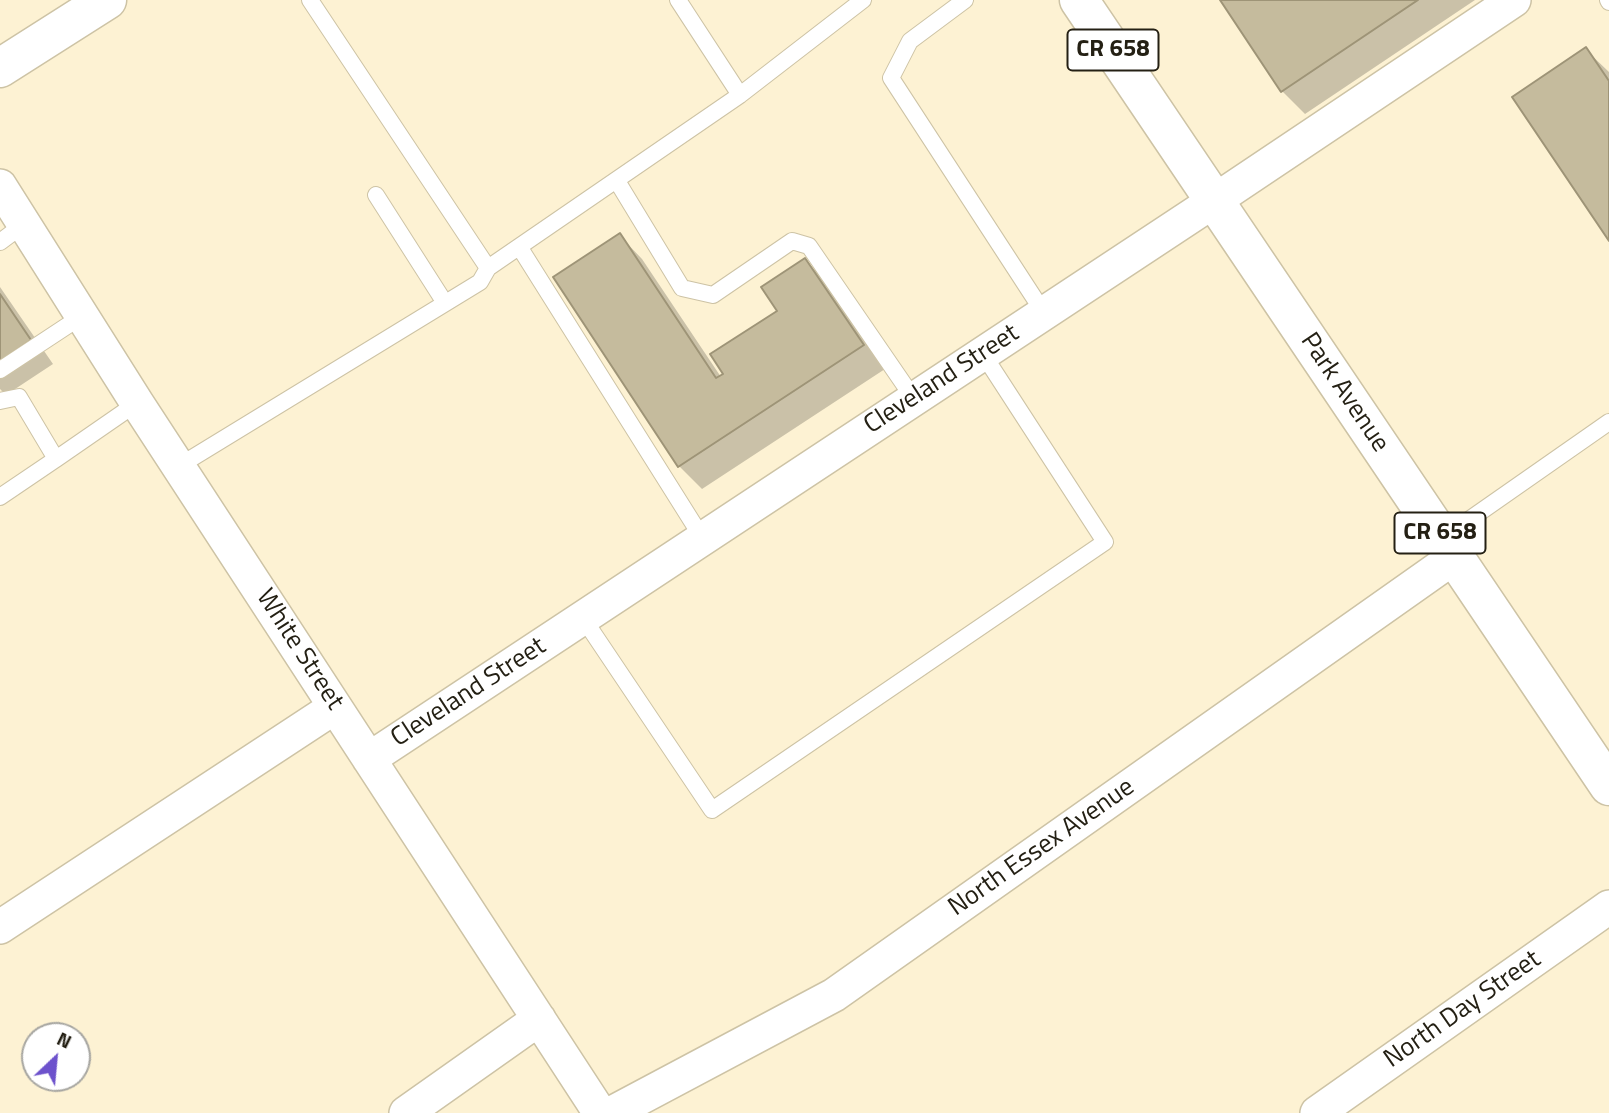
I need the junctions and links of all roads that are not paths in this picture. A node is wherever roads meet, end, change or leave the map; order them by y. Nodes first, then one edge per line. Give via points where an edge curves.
1 (107, 0) edge
2 (310, 0) edge
3 (678, 0) edge
4 (863, 0) edge
5 (965, 0) edge
6 (1079, 0) edge
7 (1514, 0) edge
8 (0, 68) edge
9 (740, 95) junction
10 (617, 181) junction
11 (0, 186) edge
12 (376, 195) dead end
13 (1214, 201) junction
14 (12, 233) edge
15 (520, 248) junction
16 (488, 268) junction
17 (444, 303) junction
18 (1044, 313) junction
19 (82, 316) junction
20 (983, 354) junction
21 (0, 370) edge
22 (914, 399) junction
23 (0, 401) edge
24 (137, 403) junction
25 (1609, 422) edge
26 (55, 459) junction
27 (179, 466) junction
28 (0, 497) edge
29 (703, 539) junction
30 (1449, 547) junction
31 (583, 618) junction
32 (335, 707) junction
33 (369, 759) junction
34 (1609, 786) edge
35 (1609, 907) edge
36 (0, 927) edge
37 (539, 1019) junction
38 (406, 1113) edge
39 (600, 1113) edge
40 (612, 1113) edge
41 (1317, 1113) edge

1 - 8 main road
2 - 16 lane
3 - 9 lane
4 - 9 lane
5 - 18 lane via 910,41 891,78
6 - 13 main road, Park Avenue / CR 658
7 - 13 street, Cleveland Street
9 - 10 lane
10 - 15 lane
10 - 22 lane via 682,288 713,295 792,242 809,246
11 - 14 street, White Street
12 - 17 lane
13 - 18 street, Cleveland Street
13 - 30 main road, Park Avenue / CR 658
14 - 19 street, White Street
15 - 16 lane
15 - 29 lane
16 - 17 lane via 480,282
17 - 27 lane
18 - 20 street, Cleveland Street
19 - 21 lane
19 - 24 street, White Street
20 - 22 street, Cleveland Street
20 - 31 lane via 1105,542 712,810
22 - 29 street, Cleveland Street
23 - 26 lane via 19,397
24 - 26 lane
24 - 27 street, White Street
25 - 30 lane
26 - 28 lane
27 - 32 street, White Street
29 - 31 street, Cleveland Street
30 - 34 main road, Park Avenue / CR 658
30 - 40 street, North Essex Avenue via 834,995
31 - 33 street, Cleveland Street
32 - 33 street, White Street
32 - 36 street
33 - 37 street, White Street
35 - 41 street, North Day Street
37 - 38 street
37 - 39 street, White Street

